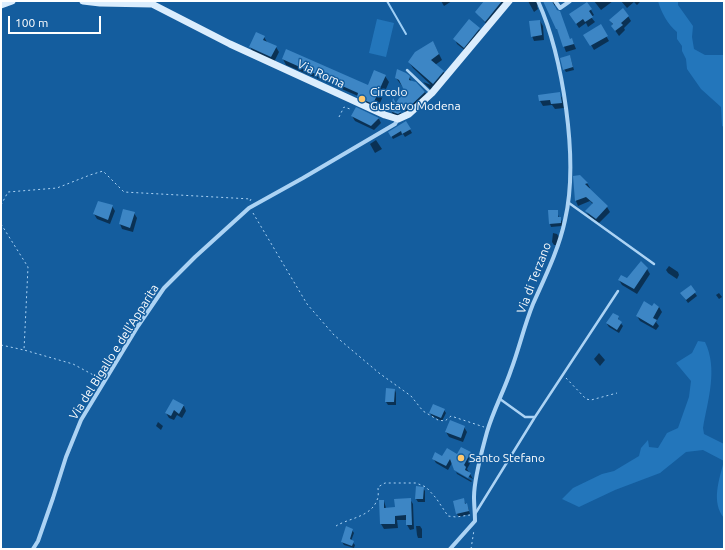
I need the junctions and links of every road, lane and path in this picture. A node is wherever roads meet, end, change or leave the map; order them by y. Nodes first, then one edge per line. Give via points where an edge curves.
1 (12, 1) edge
2 (84, 1) edge
3 (509, 1) edge
4 (539, 1) edge
5 (555, 1) edge
6 (570, 1) edge
7 (1, 5) edge
8 (407, 70) dead end
9 (432, 93) junction
10 (351, 108) dead end
11 (339, 117) dead end
12 (395, 118) junction
13 (387, 128) junction
14 (569, 203) junction
15 (1, 205) edge
16 (249, 208) junction
17 (1, 224) edge
18 (654, 264) dead end
19 (618, 291) dead end
20 (1, 345) edge
21 (24, 350) junction
22 (563, 376) junction
23 (105, 382) junction
24 (617, 392) dead end
25 (500, 399) junction
26 (536, 417) junction
27 (488, 428) junction
28 (475, 514) junction
29 (475, 521) junction
30 (336, 526) dead end
31 (33, 549) edge
32 (450, 549) edge
33 (471, 549) edge

1 - 7 main road
2 - 12 main road, Via Roma via 144,3 156,6 230,44
3 - 9 main road
4 - 14 street, Via di Terzano via 548,26 566,112
5 - 6 street via 560,8
8 - 9 lane
9 - 12 main road via 409,114
10 - 11 path via 344,107
12 - 13 street via 389,120
12 - 13 street, Via del Bigallo e dell'Apparita via 395,124
13 - 16 street, Via del Bigallo e dell'Apparita
14 - 18 lane
14 - 25 street, Via di Terzano via 557,246
15 - 16 path via 8,192 57,188 104,171 124,192 251,199
16 - 23 street, Via del Bigallo e dell'Apparita via 164,288
16 - 27 path via 307,304 334,335 411,396 423,411 438,420 445,421 451,416
17 - 21 path via 28,267
19 - 22 lane
20 - 21 path
21 - 23 path via 72,364
22 - 24 path via 586,399
22 - 26 lane
23 - 31 street, Via del Bigallo e dell'Apparita via 81,420
25 - 26 lane via 526,416
25 - 27 street, Via di Terzano
26 - 28 lane
27 - 28 street, Via di Terzano via 475,483
28 - 29 street, Via di Terzano
28 - 30 path via 448,516 426,486 416,483 385,483 378,487 377,500 370,511
29 - 32 street
29 - 33 path

